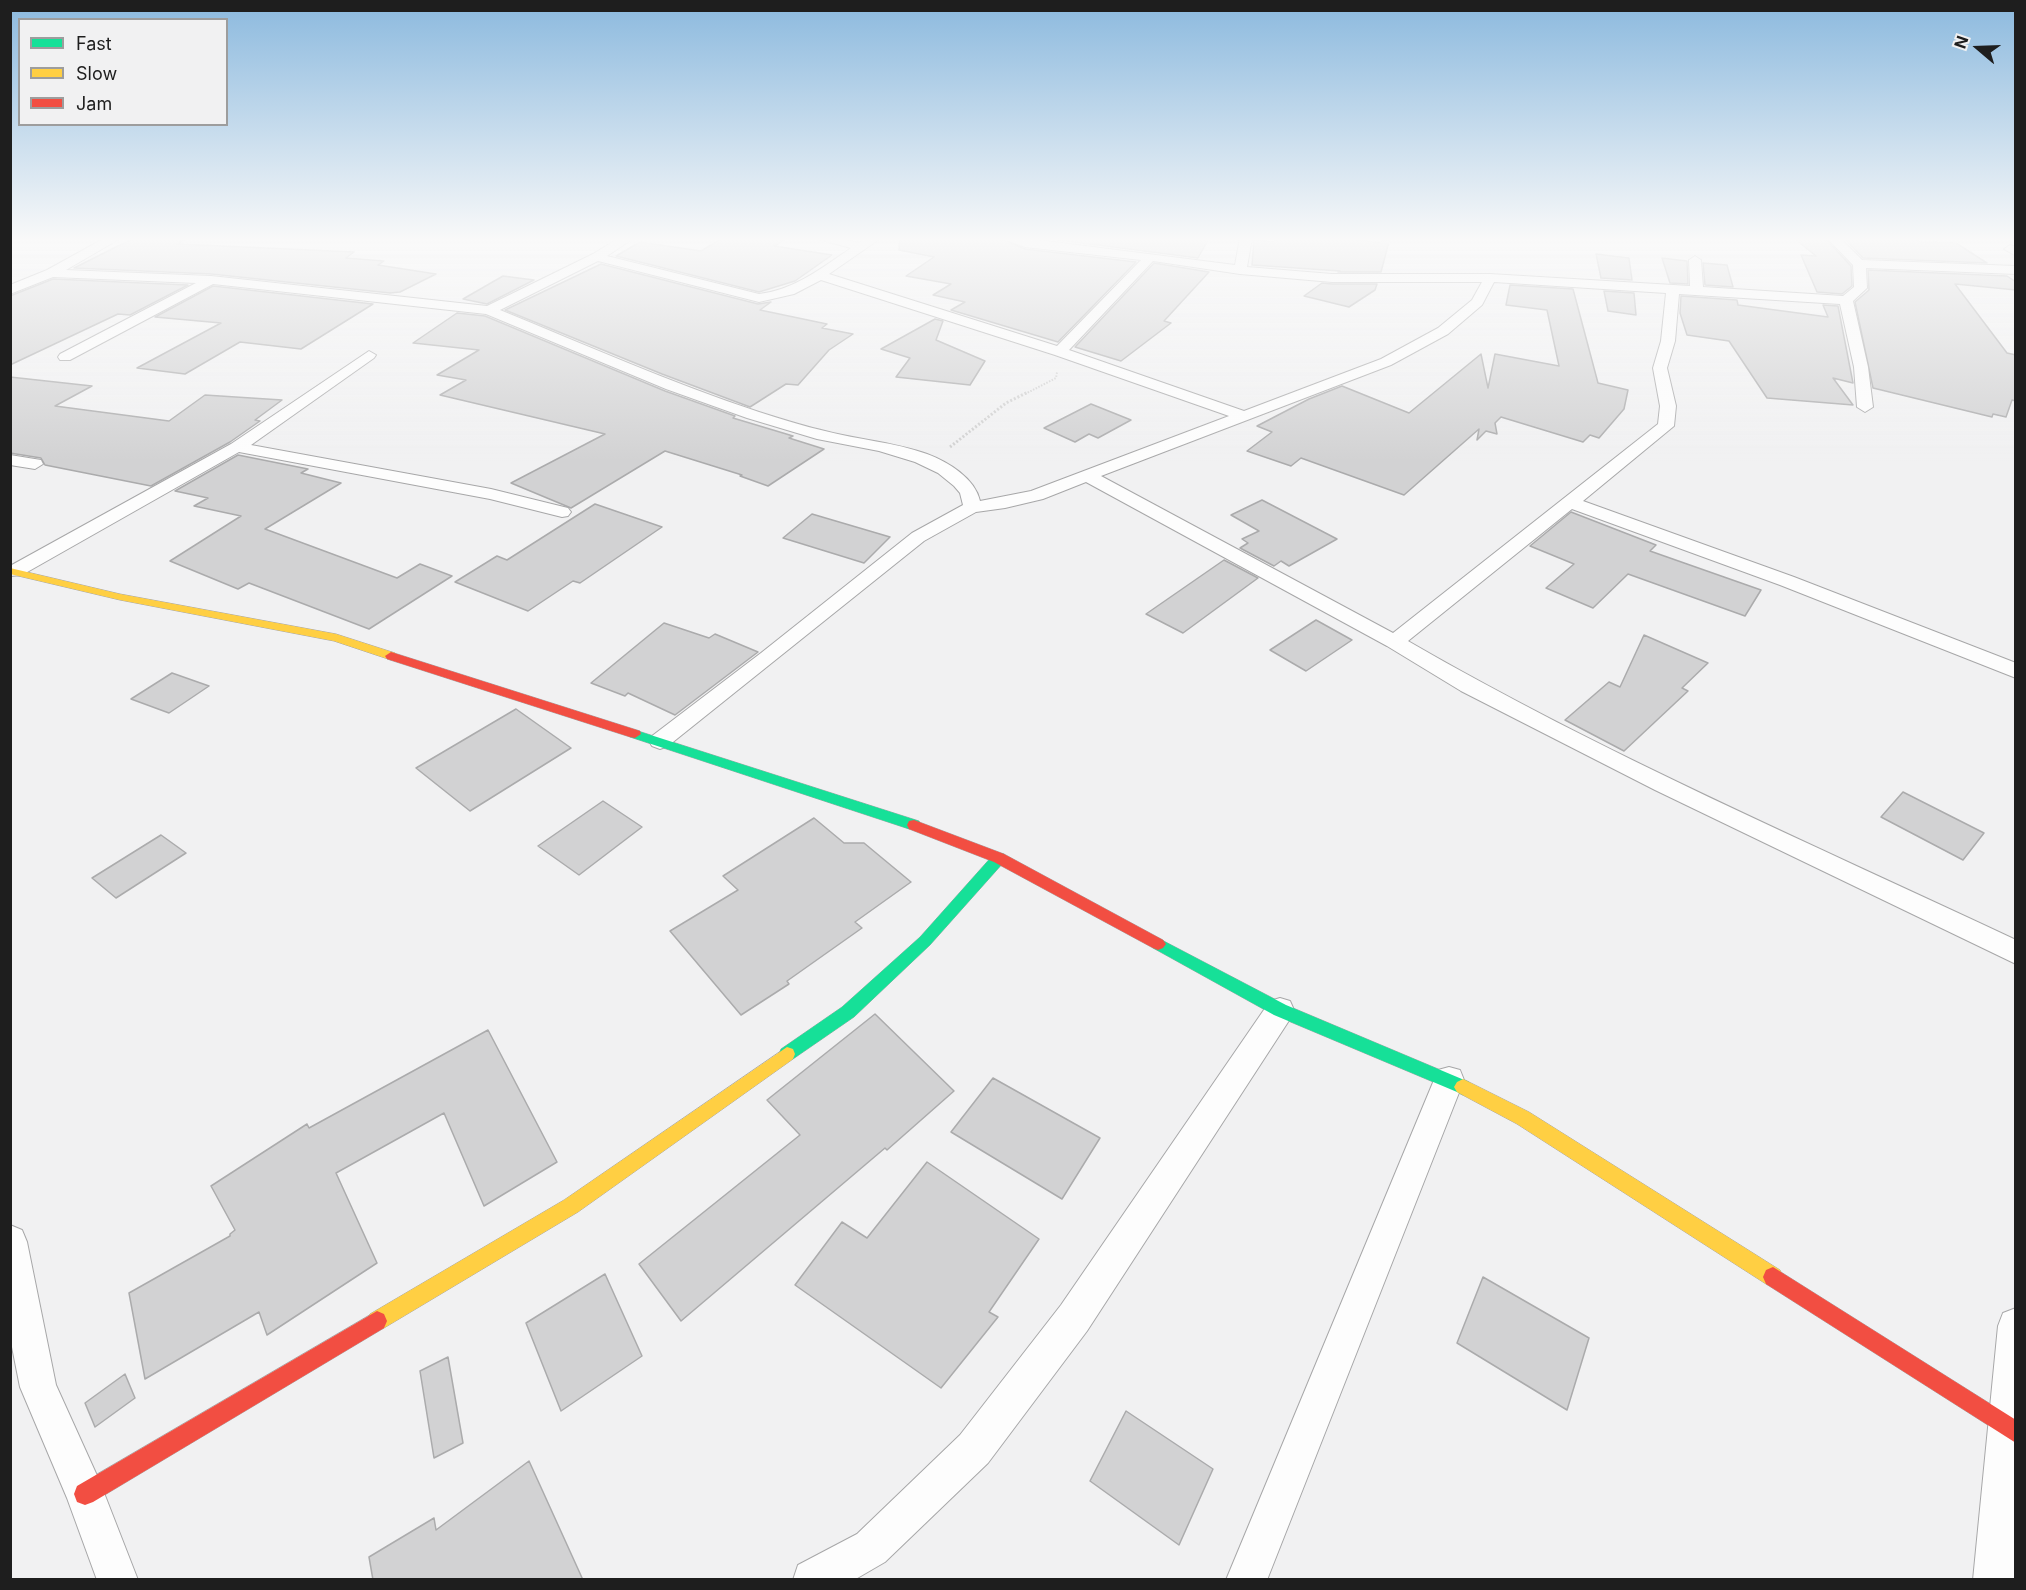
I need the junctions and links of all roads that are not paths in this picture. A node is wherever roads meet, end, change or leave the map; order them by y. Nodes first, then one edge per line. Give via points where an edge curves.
1 (151, 312) edge
2 (494, 312) edge
3 (935, 312) edge
4 (1098, 312) edge
5 (1465, 312) edge
6 (1671, 312) edge
7 (1849, 312) edge
8 (1060, 352) junction
9 (369, 355) dead end
10 (65, 357) dead end
11 (1865, 407) dead end
12 (1246, 417) junction
13 (237, 447) junction
14 (10, 460) edge
15 (35, 464) dead end
16 (1087, 476) junction
17 (1569, 502) junction
18 (972, 507) junction
19 (562, 512) dead end
20 (13, 571) edge
21 (1394, 642) junction
22 (2016, 671) edge
23 (660, 741) junction
24 (999, 858) junction
25 (2016, 953) edge
26 (1280, 1010) junction
27 (1449, 1080) junction
28 (10, 1242) edge
29 (2016, 1326) edge
30 (2011, 1430) edge
31 (85, 1494) junction
32 (118, 1580) edge
33 (813, 1580) edge
34 (1246, 1580) edge
35 (1994, 1580) edge

1 - 10 street
2 - 18 street via 671,386 753,415 921,458 960,482 969,492
3 - 8 street
4 - 8 street
5 - 12 street via 1443,331 1386,362
6 - 17 street via 1660,368 1668,406 1666,426
7 - 11 street
8 - 12 street
9 - 13 street
12 - 16 street
13 - 19 street via 491,494
13 - 20 street
14 - 15 street
16 - 18 street via 1037,495
16 - 21 street
17 - 21 street
17 - 22 street via 1787,581
18 - 23 street via 904,547
20 - 23 street via 120,597 336,638
21 - 25 street via 1469,686 1643,774
23 - 24 street via 952,838
24 - 26 street
24 - 31 street via 925,941 848,1012 571,1206
26 - 27 street
26 - 33 street via 1074,1318 974,1449 871,1548
27 - 30 street via 1523,1118
27 - 34 street
28 - 31 street via 38,1387
29 - 30 street
30 - 35 street
31 - 32 street

